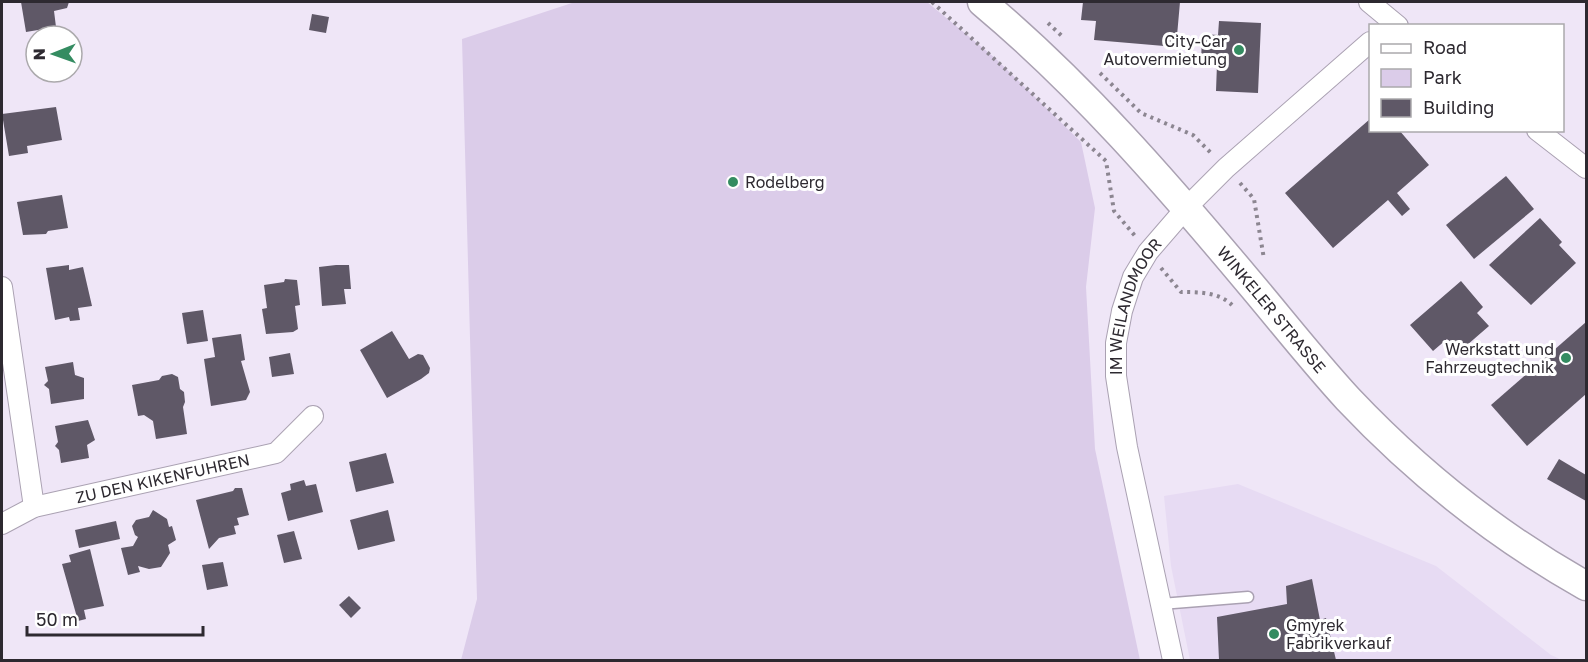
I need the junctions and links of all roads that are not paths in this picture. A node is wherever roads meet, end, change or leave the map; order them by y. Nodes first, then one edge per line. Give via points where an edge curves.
1 (982, 2) edge
2 (1369, 2) edge
3 (1394, 24) edge
4 (1369, 44) edge
5 (1540, 132) edge
6 (1587, 168) edge
7 (1186, 208) junction
8 (2, 287) edge
9 (314, 416) dead end
10 (34, 507) junction
11 (2, 524) edge
12 (1587, 586) edge
13 (1248, 597) dead end
14 (1161, 603) junction
15 (1173, 660) edge

1 - 7 street, WINKELER STRASSE via 1062,72
2 - 3 street
4 - 7 street, IM WEILANDMOOR via 1226,168
5 - 6 street
7 - 12 street, WINKELER STRASSE via 1348,398 1408,457 1516,542
7 - 14 street, IM WEILANDMOOR via 1148,252 1133,277 1116,343 1116,376 1127,447
8 - 10 street
9 - 10 street, ZU DEN KIKENFUHREN via 276,453
10 - 11 street, ZU DEN KIKENFUHREN
13 - 14 lane
14 - 15 street, IM WEILANDMOOR

